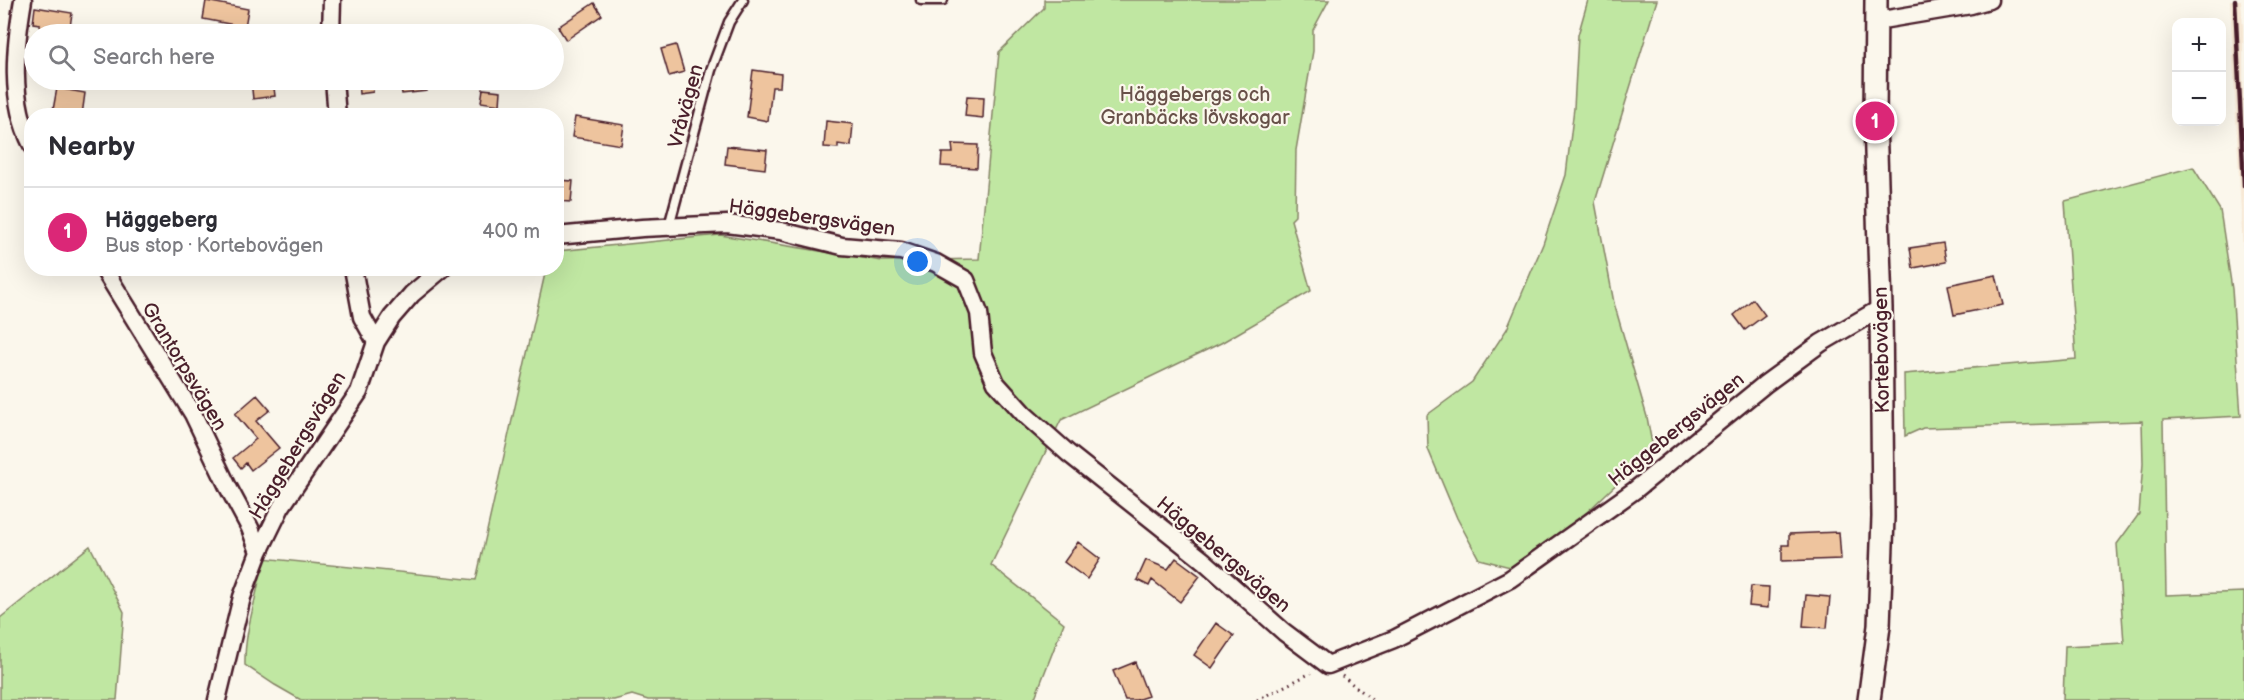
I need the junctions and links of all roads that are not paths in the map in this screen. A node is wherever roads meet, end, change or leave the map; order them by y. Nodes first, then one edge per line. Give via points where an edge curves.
1 (23, 0) edge
2 (332, 0) edge
3 (743, 0) edge
4 (921, 0) edge
5 (944, 0) edge
6 (1989, 0) edge
7 (1876, 10) edge
8 (331, 24) edge
9 (335, 90) edge
10 (336, 108) edge
11 (24, 130) edge
12 (669, 226) junction
13 (564, 235) edge
14 (107, 276) edge
15 (354, 276) edge
16 (433, 276) edge
17 (1881, 308) junction
18 (376, 342) junction
19 (259, 552) junction
20 (216, 700) edge
21 (1869, 700) edge

1 - 11 street via 16,80
2 - 8 street
3 - 12 lane, Vråvägen via 729,22 711,70
4 - 5 lane
6 - 7 street via 1971,5
7 - 17 street, Kortebovägen
9 - 10 street
12 - 13 street, Häggebergsvägen
12 - 17 street, Häggebergsvägen via 738,225 842,246 901,251 936,263 966,280 980,313 983,352 996,383 1024,414 1328,665 1394,639 1510,579 1635,490 1765,384
14 - 19 street, Grantorpsvägen via 193,414
15 - 18 street via 362,317
16 - 18 street, Häggebergsvägen via 412,294
17 - 21 street, Kortebovägen via 1883,517 1879,626
18 - 19 street, Häggebergsvägen via 359,392 281,507
19 - 20 street, Häggebergsvägen via 242,597

